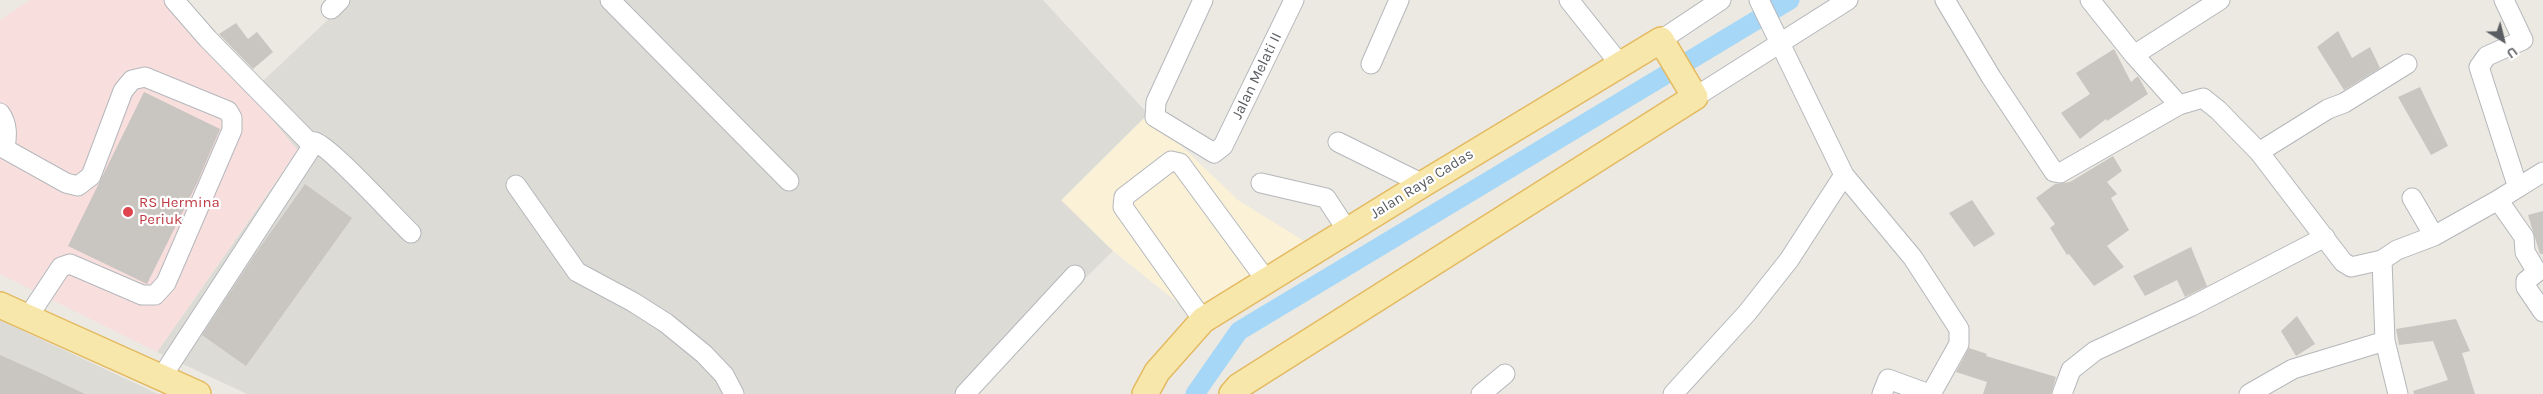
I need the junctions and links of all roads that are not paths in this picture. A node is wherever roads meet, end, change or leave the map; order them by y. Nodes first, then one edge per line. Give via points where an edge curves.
1 (174, 0) edge
2 (610, 0) edge
3 (1203, 0) edge
4 (1294, 0) edge
5 (1399, 0) edge
6 (1568, 0) edge
7 (1721, 0) edge
8 (1848, 0) edge
9 (1945, 0) edge
10 (2090, 0) edge
11 (2220, 0) edge
12 (2504, 0) edge
13 (1759, 1) edge
14 (1777, 39) junction
15 (1665, 46) junction
16 (2134, 55) junction
17 (1620, 63) junction
18 (1371, 64) dead end
19 (2407, 64) dead end
20 (1691, 92) junction
21 (2179, 105) junction
22 (0, 113) edge
23 (1338, 142) dead end
24 (312, 144) junction
25 (3, 148) edge
26 (2258, 152) junction
27 (2543, 172) edge
28 (1844, 175) junction
29 (789, 181) dead end
30 (1261, 183) dead end
31 (1423, 184) junction
32 (516, 185) dead end
33 (2518, 188) junction
34 (2412, 198) dead end
35 (2498, 200) junction
36 (1347, 230) junction
37 (411, 233) dead end
38 (2434, 236) junction
39 (2325, 237) junction
40 (2382, 260) junction
41 (1075, 275) dead end
42 (1266, 280) junction
43 (0, 304) edge
44 (2543, 312) edge
45 (28, 317) junction
46 (1203, 320) junction
47 (2386, 341) junction
48 (1505, 374) dead end
49 (161, 378) junction
50 (198, 394) edge
51 (734, 394) edge
52 (965, 394) edge
53 (1145, 394) edge
54 (1232, 394) edge
55 (1481, 394) edge
56 (1673, 394) edge
57 (1882, 394) edge
58 (1930, 394) edge
59 (2062, 394) edge
60 (2249, 394) edge
61 (2398, 394) edge

1 - 24 street via 208,40
2 - 29 street
3 - 4 street, Jalan Melati II via 1156,102 1155,117 1214,153 1254,84
5 - 18 street
6 - 17 street
7 - 15 street, Jalan Raya Cadas
8 - 14 street
9 - 21 street via 2054,172 2060,173
10 - 16 street
11 - 16 street
12 - 33 street via 2523,40 2487,56 2479,67
13 - 14 street
14 - 20 street
14 - 28 street
15 - 17 main road, Jalan Raya Cadas
15 - 20 main road
16 - 21 street
17 - 31 main road, Jalan Raya Cadas
19 - 26 street
20 - 54 main road via 1239,386
21 - 26 street via 2198,98 2206,100
22 - 25 street via 7,134
23 - 31 street
24 - 37 street via 320,143
24 - 49 street
25 - 45 street via 66,183 78,186 91,176 123,91 132,80 145,77 228,111 232,118 232,130 166,283 155,294 142,295 70,264 61,268
26 - 39 street
27 - 33 street
28 - 56 street via 1788,260 1747,313
28 - 58 street via 1914,258 1959,329 1959,344
30 - 36 street via 1326,198
31 - 36 main road, Jalan Raya Cadas
32 - 51 street via 578,272 666,323 704,354 724,375
33 - 35 street
34 - 38 street
35 - 38 street
35 - 44 street via 2524,237 2525,252 2538,272 2526,281 2526,287
36 - 42 main road, Jalan Raya Cadas
38 - 40 street via 2396,250
39 - 40 street via 2351,267
39 - 59 street via 2190,307 2095,351 2071,370
40 - 47 street
41 - 52 street
42 - 46 main road, Jalan Raya Cadas
42 - 46 street via 1180,163 1171,161 1124,197 1123,207
43 - 45 main road
45 - 49 main road
46 - 53 main road, Jalan Raya Cadas via 1157,372
47 - 60 street via 2293,369
47 - 61 street
48 - 55 street
49 - 50 main road
57 - 58 street via 1888,378

